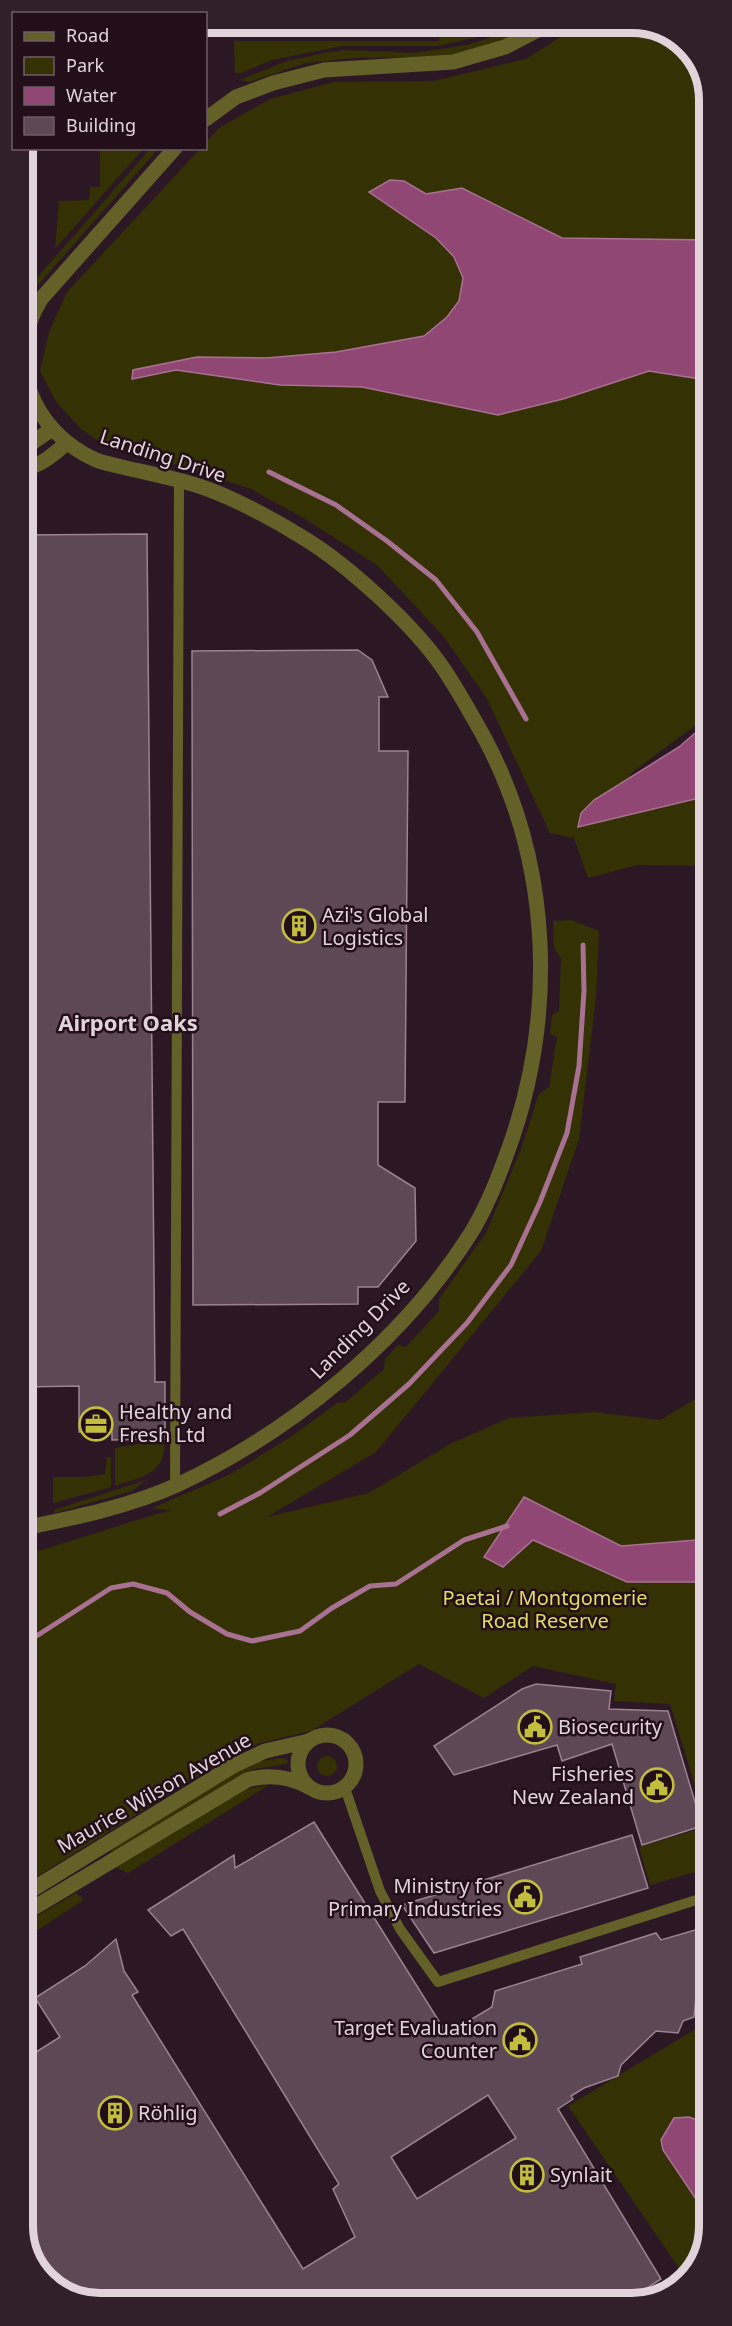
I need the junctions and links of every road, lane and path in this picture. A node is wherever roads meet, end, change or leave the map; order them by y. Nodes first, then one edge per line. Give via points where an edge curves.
1 (531, 33) edge
2 (207, 118) edge
3 (172, 150) edge
4 (33, 311) edge
5 (33, 400) edge
6 (52, 429) junction
7 (33, 442) edge
8 (67, 443) junction
9 (33, 467) edge
10 (179, 481) junction
11 (175, 1486) junction
12 (33, 1526) edge
13 (309, 1741) junction
14 (309, 1787) junction
15 (345, 1788) junction
16 (33, 1889) edge
17 (699, 1899) edge
18 (33, 1907) edge

1 - 2 street via 505,47 453,62 324,70 273,83 236,97
3 - 4 street, Landing Drive
5 - 6 street, Landing Drive
6 - 7 street
6 - 8 street, Landing Drive
8 - 9 street
8 - 10 street, Landing Drive via 98,461
10 - 11 lane
10 - 11 street, Landing Drive via 202,487 304,538 366,585 442,666 485,739 508,789 524,839 541,937 541,993 534,1062 523,1110 491,1197 469,1237 415,1308 326,1394 250,1446
11 - 12 street, Landing Drive via 88,1515
13 - 14 street via 298,1764
13 - 15 street, Maurice Wilson Avenue via 330,1735 352,1748 357,1765
13 - 16 street, Maurice Wilson Avenue via 265,1751 233,1766
14 - 15 street, Maurice Wilson Avenue via 327,1794
14 - 18 street, Maurice Wilson Avenue via 282,1778 248,1780
15 - 17 lane via 380,1891 400,1929 438,1982

